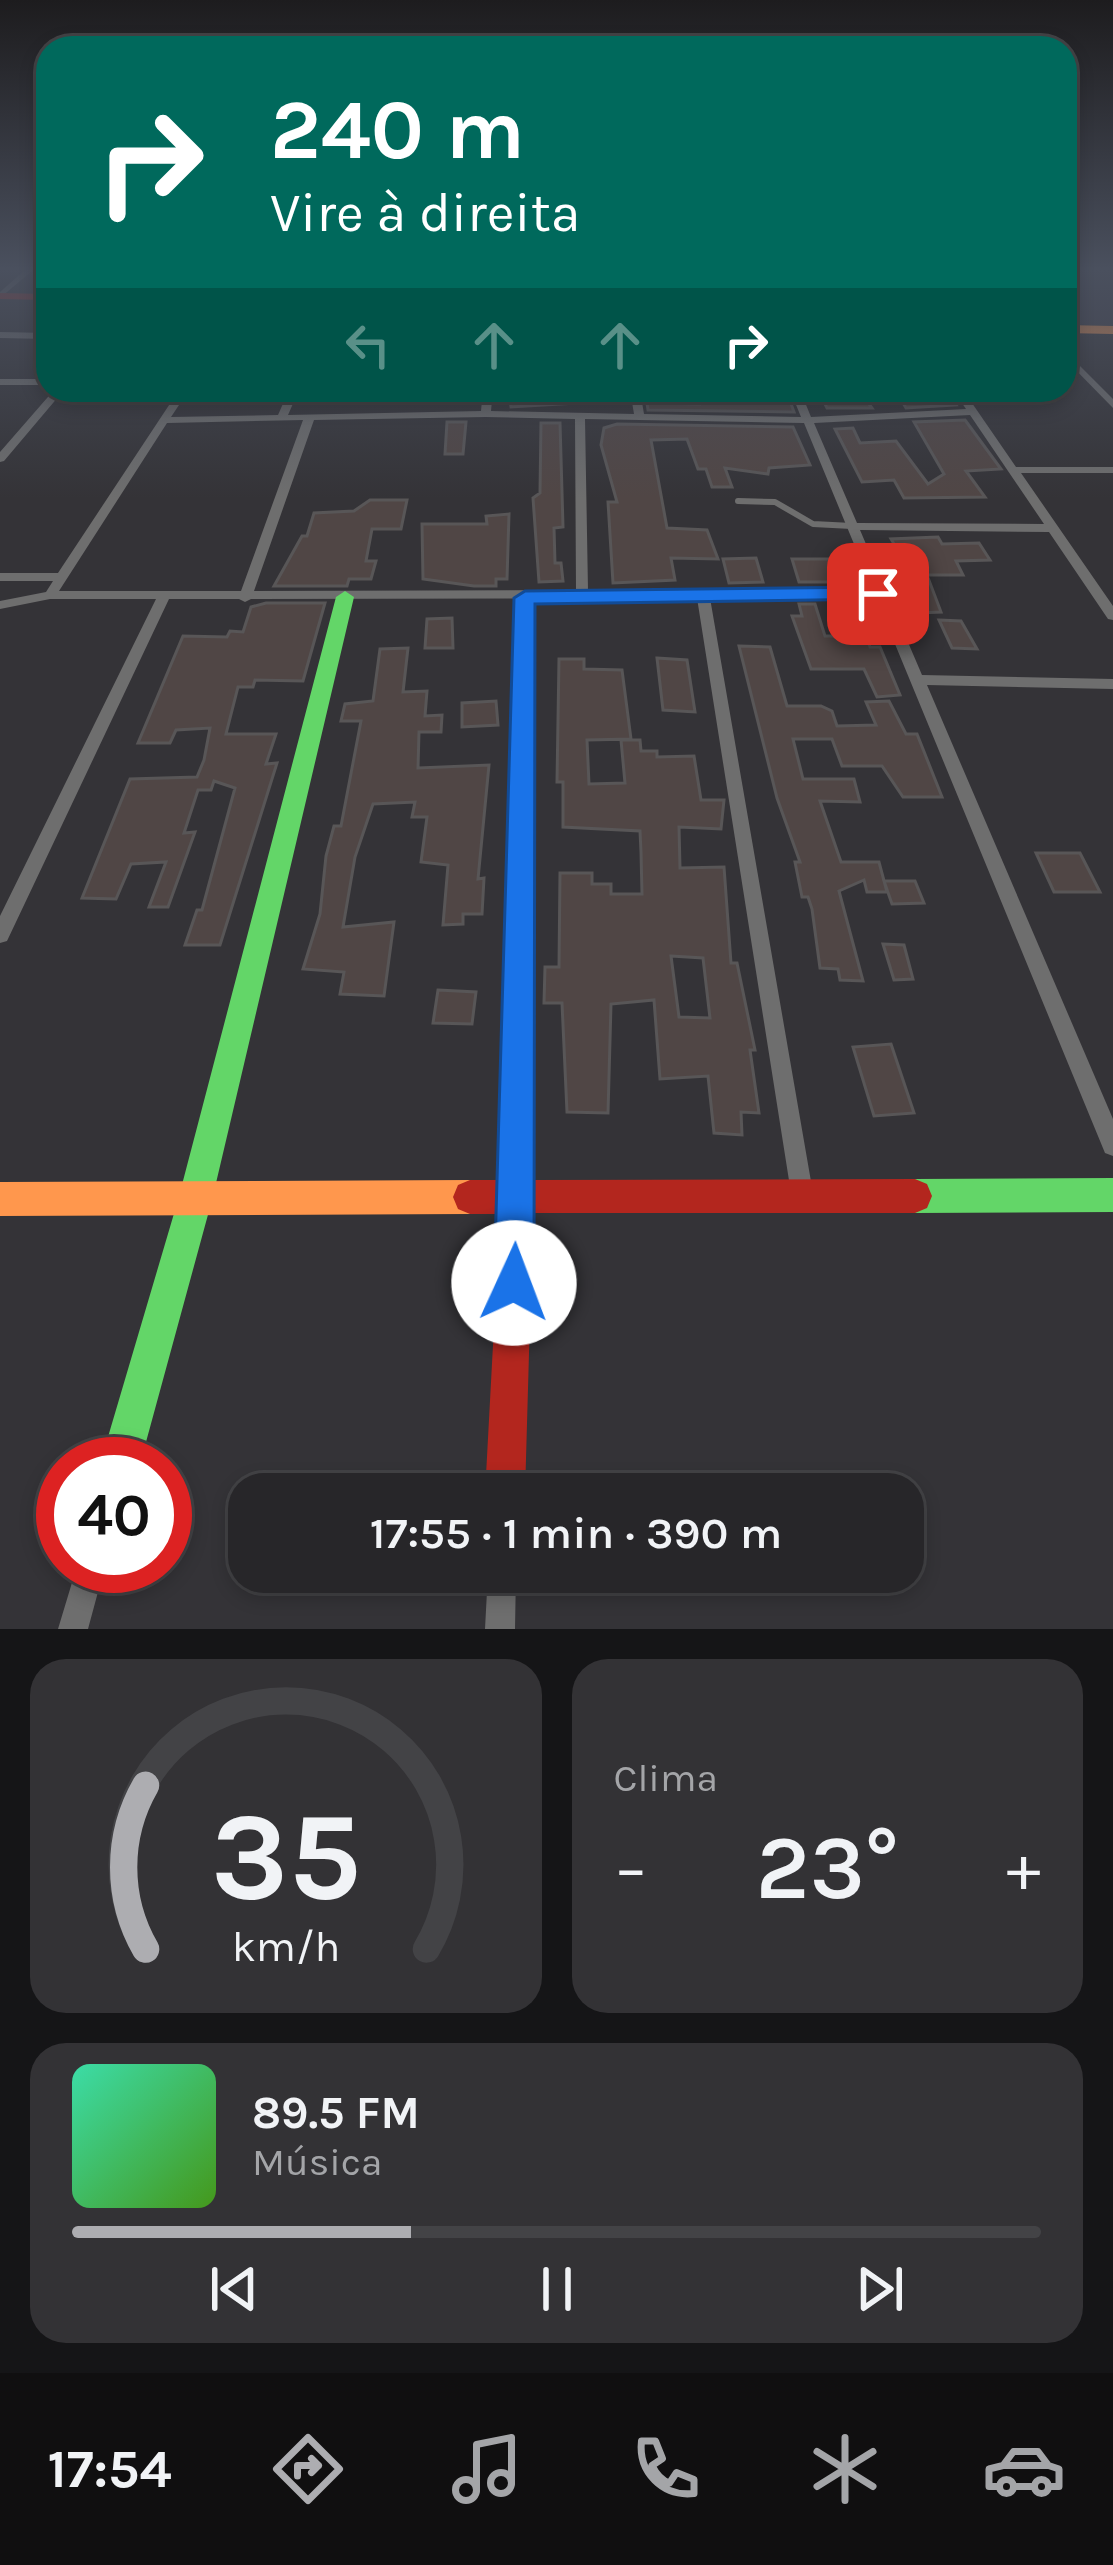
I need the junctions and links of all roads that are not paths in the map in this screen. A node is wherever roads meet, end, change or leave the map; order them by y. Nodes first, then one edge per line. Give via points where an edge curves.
1 (1077, 367) edge
2 (1077, 374) edge
3 (1083, 374) junction
4 (0, 382) edge
5 (36, 382) edge
6 (49, 402) edge
7 (177, 402) edge
8 (288, 402) edge
9 (487, 402) edge
10 (637, 402) edge
11 (800, 402) edge
12 (966, 402) edge
13 (1113, 405) edge
14 (973, 412) junction
15 (486, 414) junction
16 (580, 417) junction
17 (639, 417) junction
18 (280, 419) junction
19 (309, 419) junction
20 (808, 419) junction
21 (166, 420) junction
22 (0, 459) edge
23 (1013, 470) junction
24 (1113, 470) edge
25 (738, 501) dead end
26 (852, 526) junction
27 (1052, 528) junction
28 (62, 577) junction
29 (0, 578) edge
30 (878, 594) junction
31 (50, 595) junction
32 (164, 596) junction
33 (582, 596) junction
34 (345, 597) junction
35 (703, 597) junction
36 (244, 598) junction
37 (525, 598) junction
38 (0, 605) edge
39 (1113, 616) edge
40 (917, 680) junction
41 (1113, 684) edge
42 (0, 935) edge
43 (1113, 1145) edge
44 (802, 1193) junction
45 (1113, 1195) edge
46 (517, 1198) junction
47 (0, 1199) edge
48 (195, 1200) junction
49 (128, 1437) edge
50 (507, 1473) edge
51 (84, 1593) edge
52 (501, 1593) edge
53 (74, 1629) edge
54 (500, 1629) edge

1 - 3 street
2 - 3 street
3 - 13 street
4 - 5 street
6 - 22 street
7 - 21 street
8 - 18 street
9 - 15 street
10 - 17 street
11 - 20 street
12 - 14 street
14 - 20 street
14 - 23 street
15 - 16 street
15 - 19 street
16 - 17 street
16 - 33 street
17 - 20 street
18 - 19 street
18 - 21 street
19 - 36 street
20 - 26 street
21 - 28 street
23 - 24 street
23 - 27 street
25 - 26 lane via 775,502 813,524
26 - 27 street
26 - 30 street
27 - 39 street
28 - 29 street
28 - 31 street
30 - 35 street
30 - 40 street
31 - 32 street
31 - 38 street
32 - 36 street
32 - 42 street
33 - 35 street
33 - 37 street
34 - 36 street
34 - 37 street
34 - 48 street
35 - 44 street
37 - 46 street
40 - 41 street
40 - 43 street
44 - 45 street
44 - 46 street
46 - 48 street
46 - 50 street
47 - 48 street
48 - 49 street
51 - 53 street
52 - 54 street

